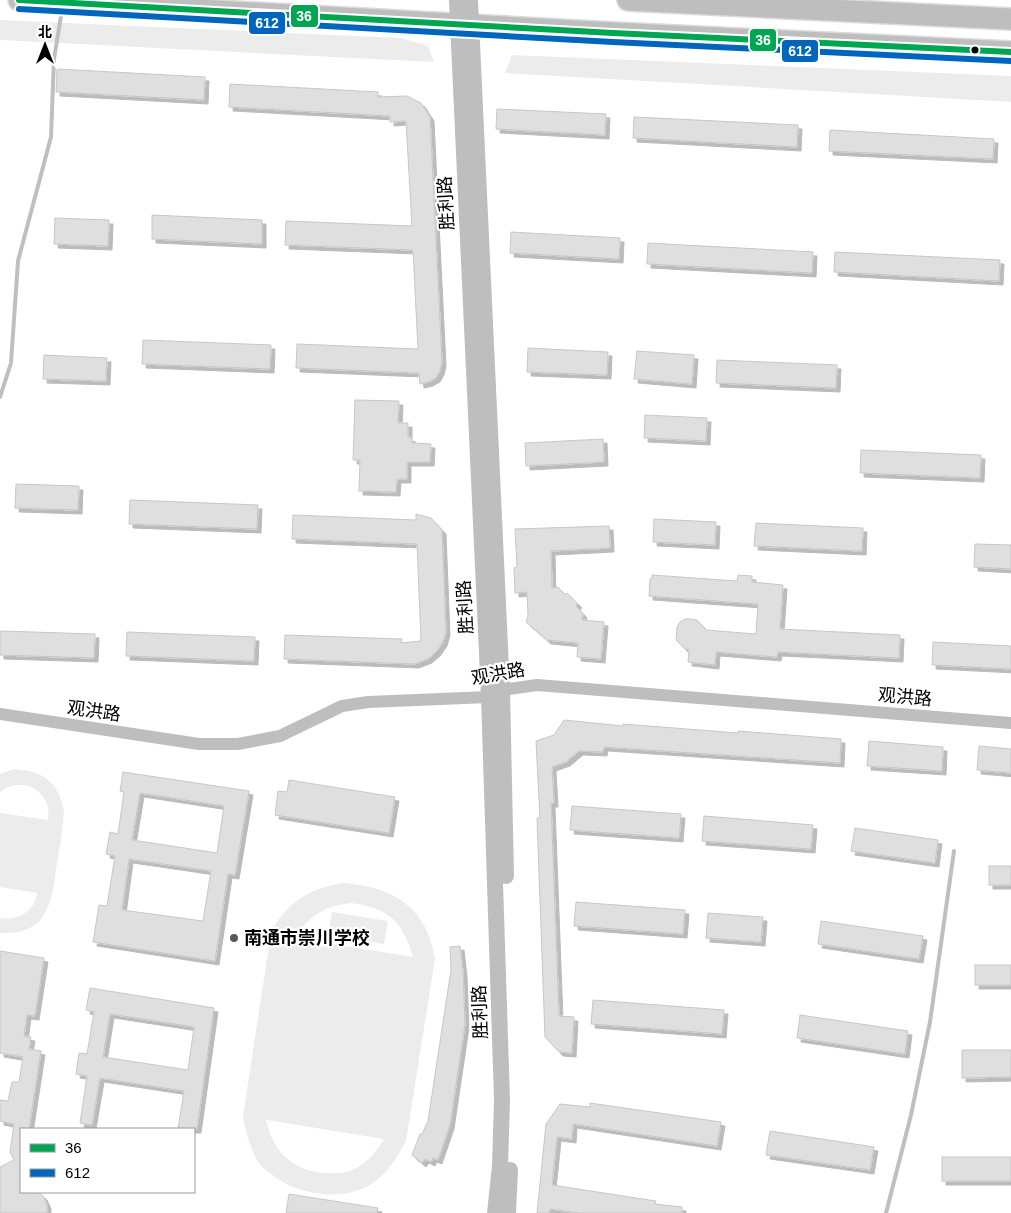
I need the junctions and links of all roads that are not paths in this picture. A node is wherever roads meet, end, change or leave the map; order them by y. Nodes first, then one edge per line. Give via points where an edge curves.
1 (19, 0) edge
2 (457, 0) edge
3 (470, 0) edge
4 (628, 0) edge
5 (1011, 19) edge
6 (465, 24) junction
7 (1011, 52) edge
8 (496, 694) junction
9 (0, 714) edge
10 (1011, 722) edge
11 (495, 1213) edge
12 (508, 1213) edge

1 - 6 main road
2 - 6 street, 胜利路
3 - 6 street, 胜利路
4 - 5 main road
6 - 7 main road
6 - 8 street, 胜利路
8 - 9 street, 观洪路 via 342,706 280,736 238,744 199,744
8 - 10 street, 观洪路 via 538,685
8 - 11 street, 胜利路 via 502,1100
8 - 12 street, 胜利路 via 511,1102

